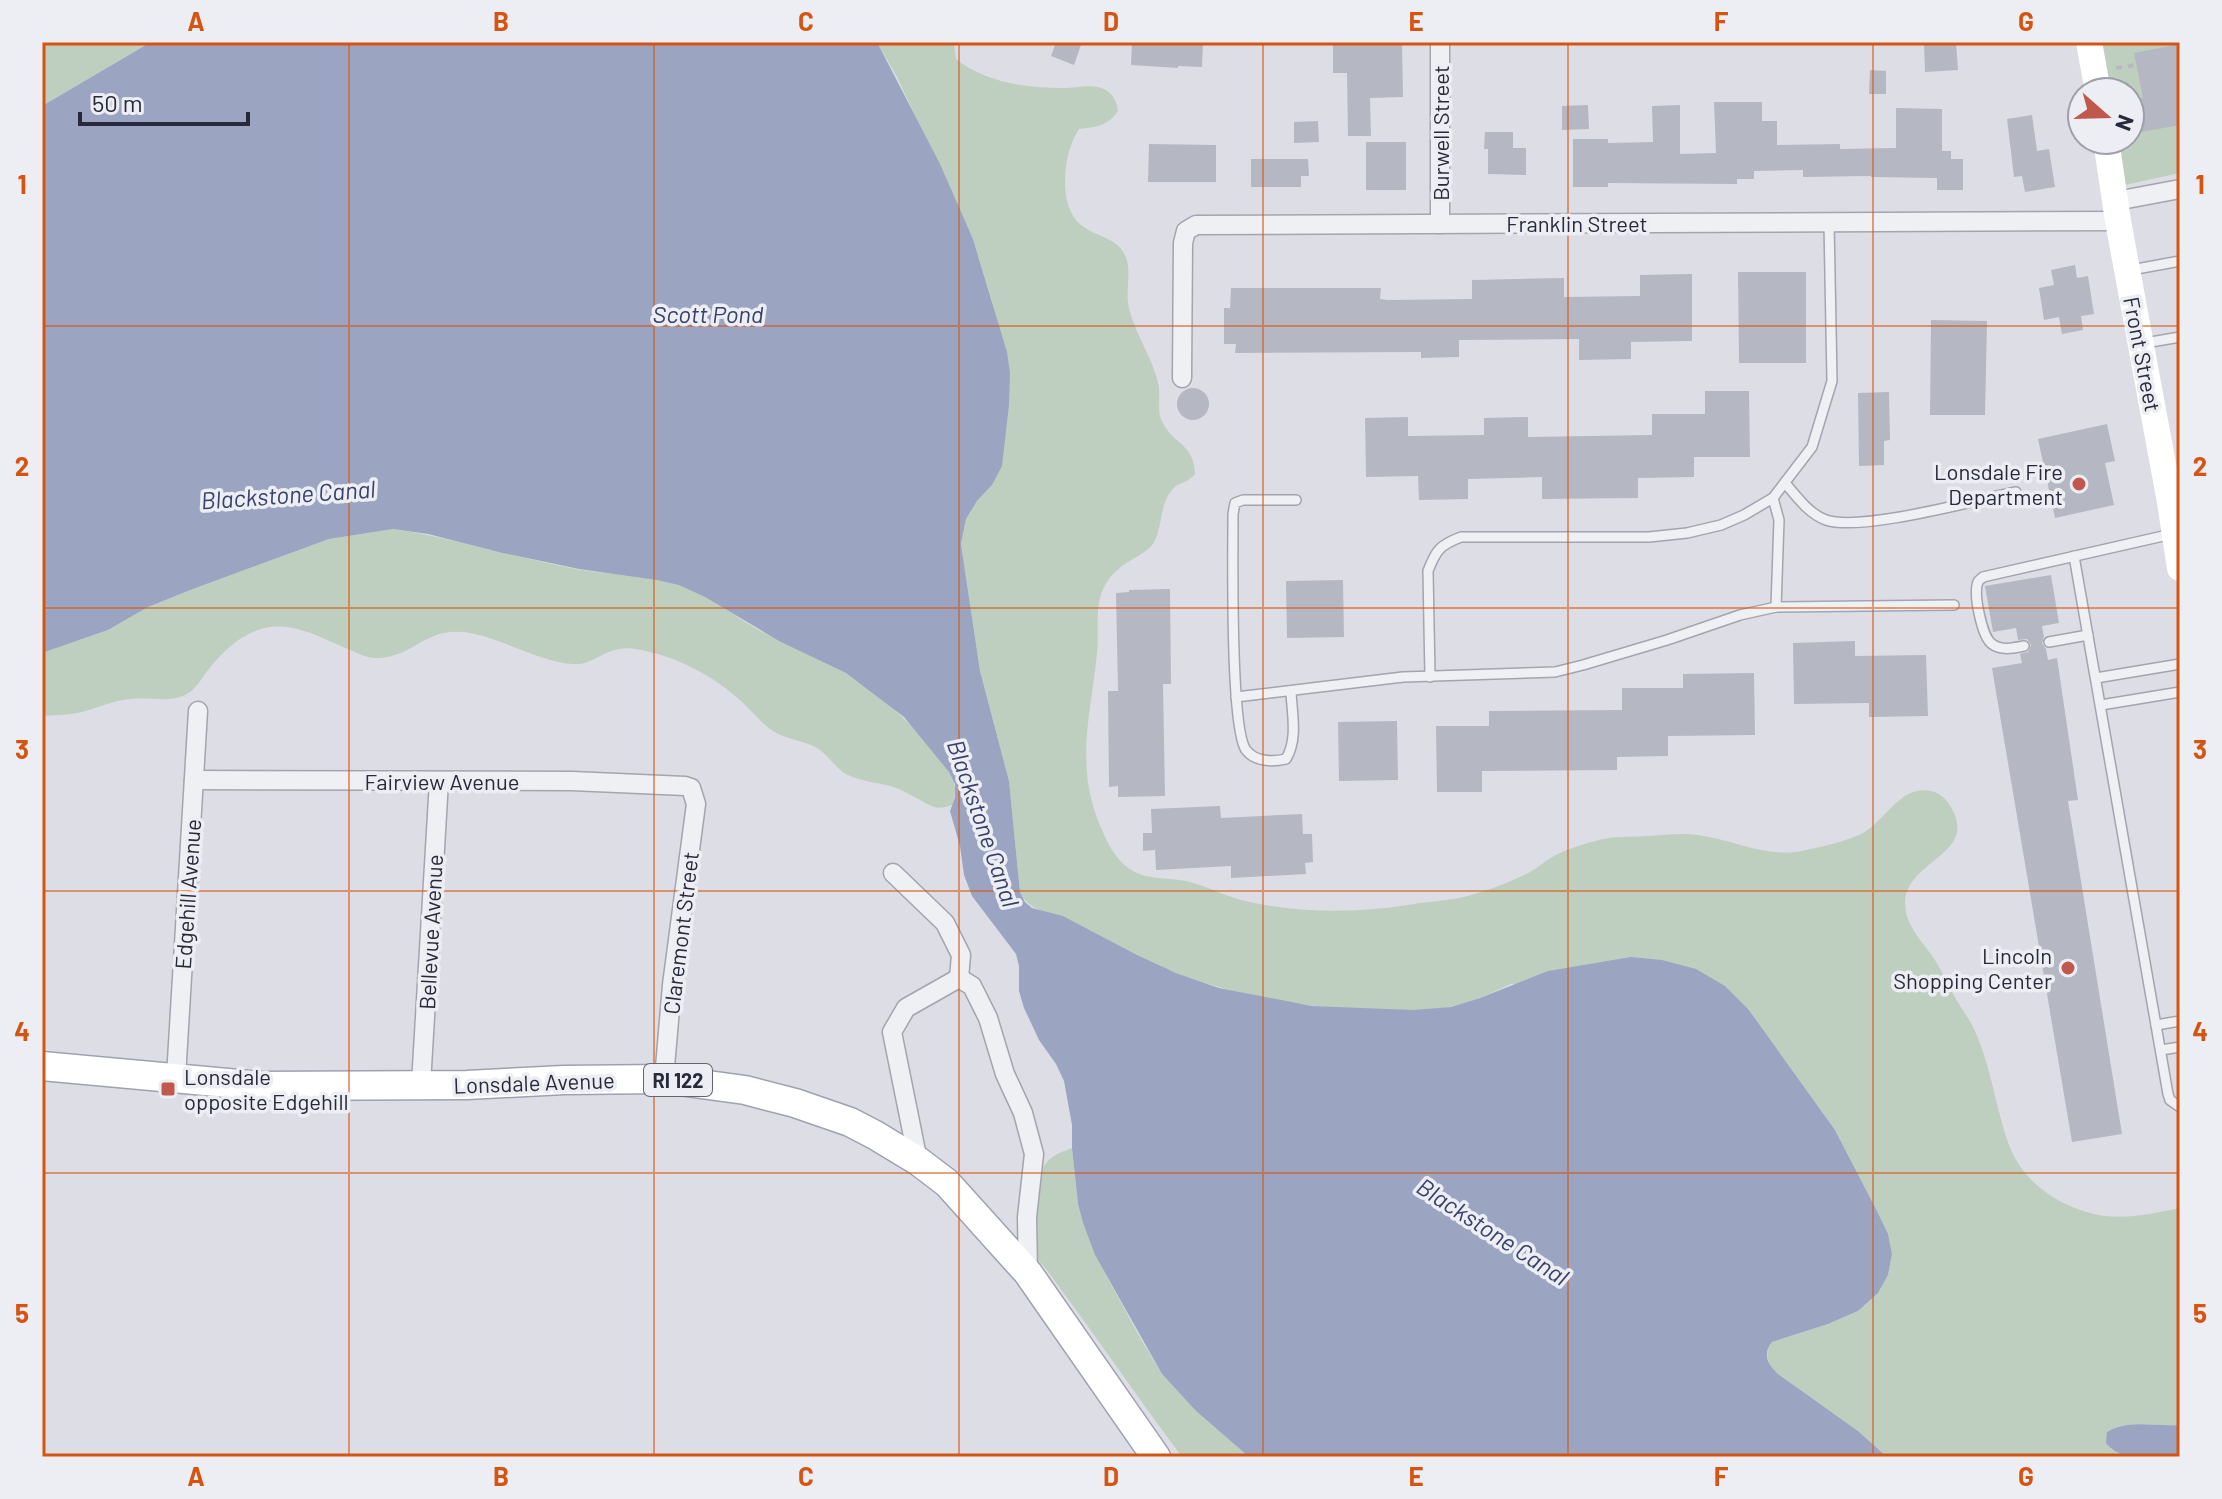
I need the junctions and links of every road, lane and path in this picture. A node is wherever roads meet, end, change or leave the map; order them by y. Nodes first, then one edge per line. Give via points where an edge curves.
1 (1440, 42) edge
2 (2089, 42) edge
3 (2136, 65) dead end
4 (2102, 76) edge
5 (2114, 76) edge
6 (2108, 156) edge
7 (2180, 189) edge
8 (2117, 211) junction
9 (1829, 223) junction
10 (1440, 224) junction
11 (2180, 261) edge
12 (2127, 271) junction
13 (2180, 337) edge
14 (2142, 343) junction
15 (1182, 378) dead end
16 (1785, 483) junction
17 (2016, 492) dead end
18 (1773, 498) junction
19 (1296, 500) dead end
20 (2175, 501) edge
21 (2175, 533) junction
22 (2074, 556) junction
23 (2180, 568) edge
24 (1954, 605) dead end
25 (1776, 607) junction
26 (2088, 635) junction
27 (2049, 642) dead end
28 (2024, 646) dead end
29 (2180, 664) edge
30 (1430, 677) junction
31 (2096, 678) junction
32 (1291, 692) junction
33 (2180, 692) edge
34 (1236, 697) junction
35 (2101, 705) junction
36 (198, 711) dead end
37 (194, 780) junction
38 (439, 781) junction
39 (691, 788) joint
40 (893, 873) dead end
41 (959, 978) junction
42 (2180, 1021) edge
43 (2156, 1025) junction
44 (2180, 1047) edge
45 (2161, 1050) junction
46 (42, 1066) edge
47 (176, 1077) junction
48 (664, 1079) junction
49 (421, 1084) junction
50 (2180, 1107) edge
51 (918, 1161) junction
52 (1028, 1273) junction
53 (1156, 1457) edge

1 - 10 street, Burwell Street
2 - 4 main road
3 - 5 path
6 - 8 main road, Front Street
7 - 8 street, Franklin Street
8 - 9 street, Franklin Street
8 - 12 main road, Front Street
9 - 10 street, Franklin Street
9 - 16 lane via 1832,381 1812,447
10 - 15 street, Franklin Street via 1196,225 1186,231 1183,243
11 - 12 lane
12 - 14 main road, Front Street
13 - 14 lane
14 - 20 main road, Front Street
16 - 17 lane via 1815,515 1842,523
16 - 18 lane
18 - 25 lane via 1779,520
18 - 30 lane via 1721,525 1687,533 1461,537 1443,544 1428,571
19 - 34 lane via 1235,503
20 - 21 main road, Front Street
21 - 22 lane
21 - 23 main road, Front Street
22 - 26 lane
22 - 28 lane via 1978,582 1982,630 1990,644
24 - 25 lane
25 - 30 lane via 1555,672
26 - 27 lane
26 - 31 lane
29 - 31 lane
30 - 32 lane
31 - 35 lane
32 - 34 lane
32 - 34 lane via 1291,751 1286,759 1274,762 1246,750
33 - 35 lane
35 - 43 lane
36 - 37 street, Edgehill Avenue
37 - 38 street, Fairview Avenue
37 - 47 street, Edgehill Avenue
38 - 39 street, Fairview Avenue
38 - 49 street, Bellevue Avenue
39 - 48 street, Claremont Street via 696,804
40 - 41 street via 945,923 961,955
41 - 51 street via 906,1008 892,1032
41 - 52 street via 972,986 988,1018 1034,1154
42 - 43 lane
43 - 45 lane
44 - 45 lane
45 - 50 lane via 2170,1100
46 - 47 main road, Lonsdale Avenue / RI 122
47 - 49 main road, Lonsdale Avenue / RI 122 via 260,1086
48 - 49 main road, Lonsdale Avenue / RI 122
48 - 51 main road, Lonsdale Avenue / RI 122 via 795,1103 862,1128
51 - 52 main road, Lonsdale Avenue / RI 122 via 947,1183
52 - 53 main road, Lonsdale Avenue / RI 122

